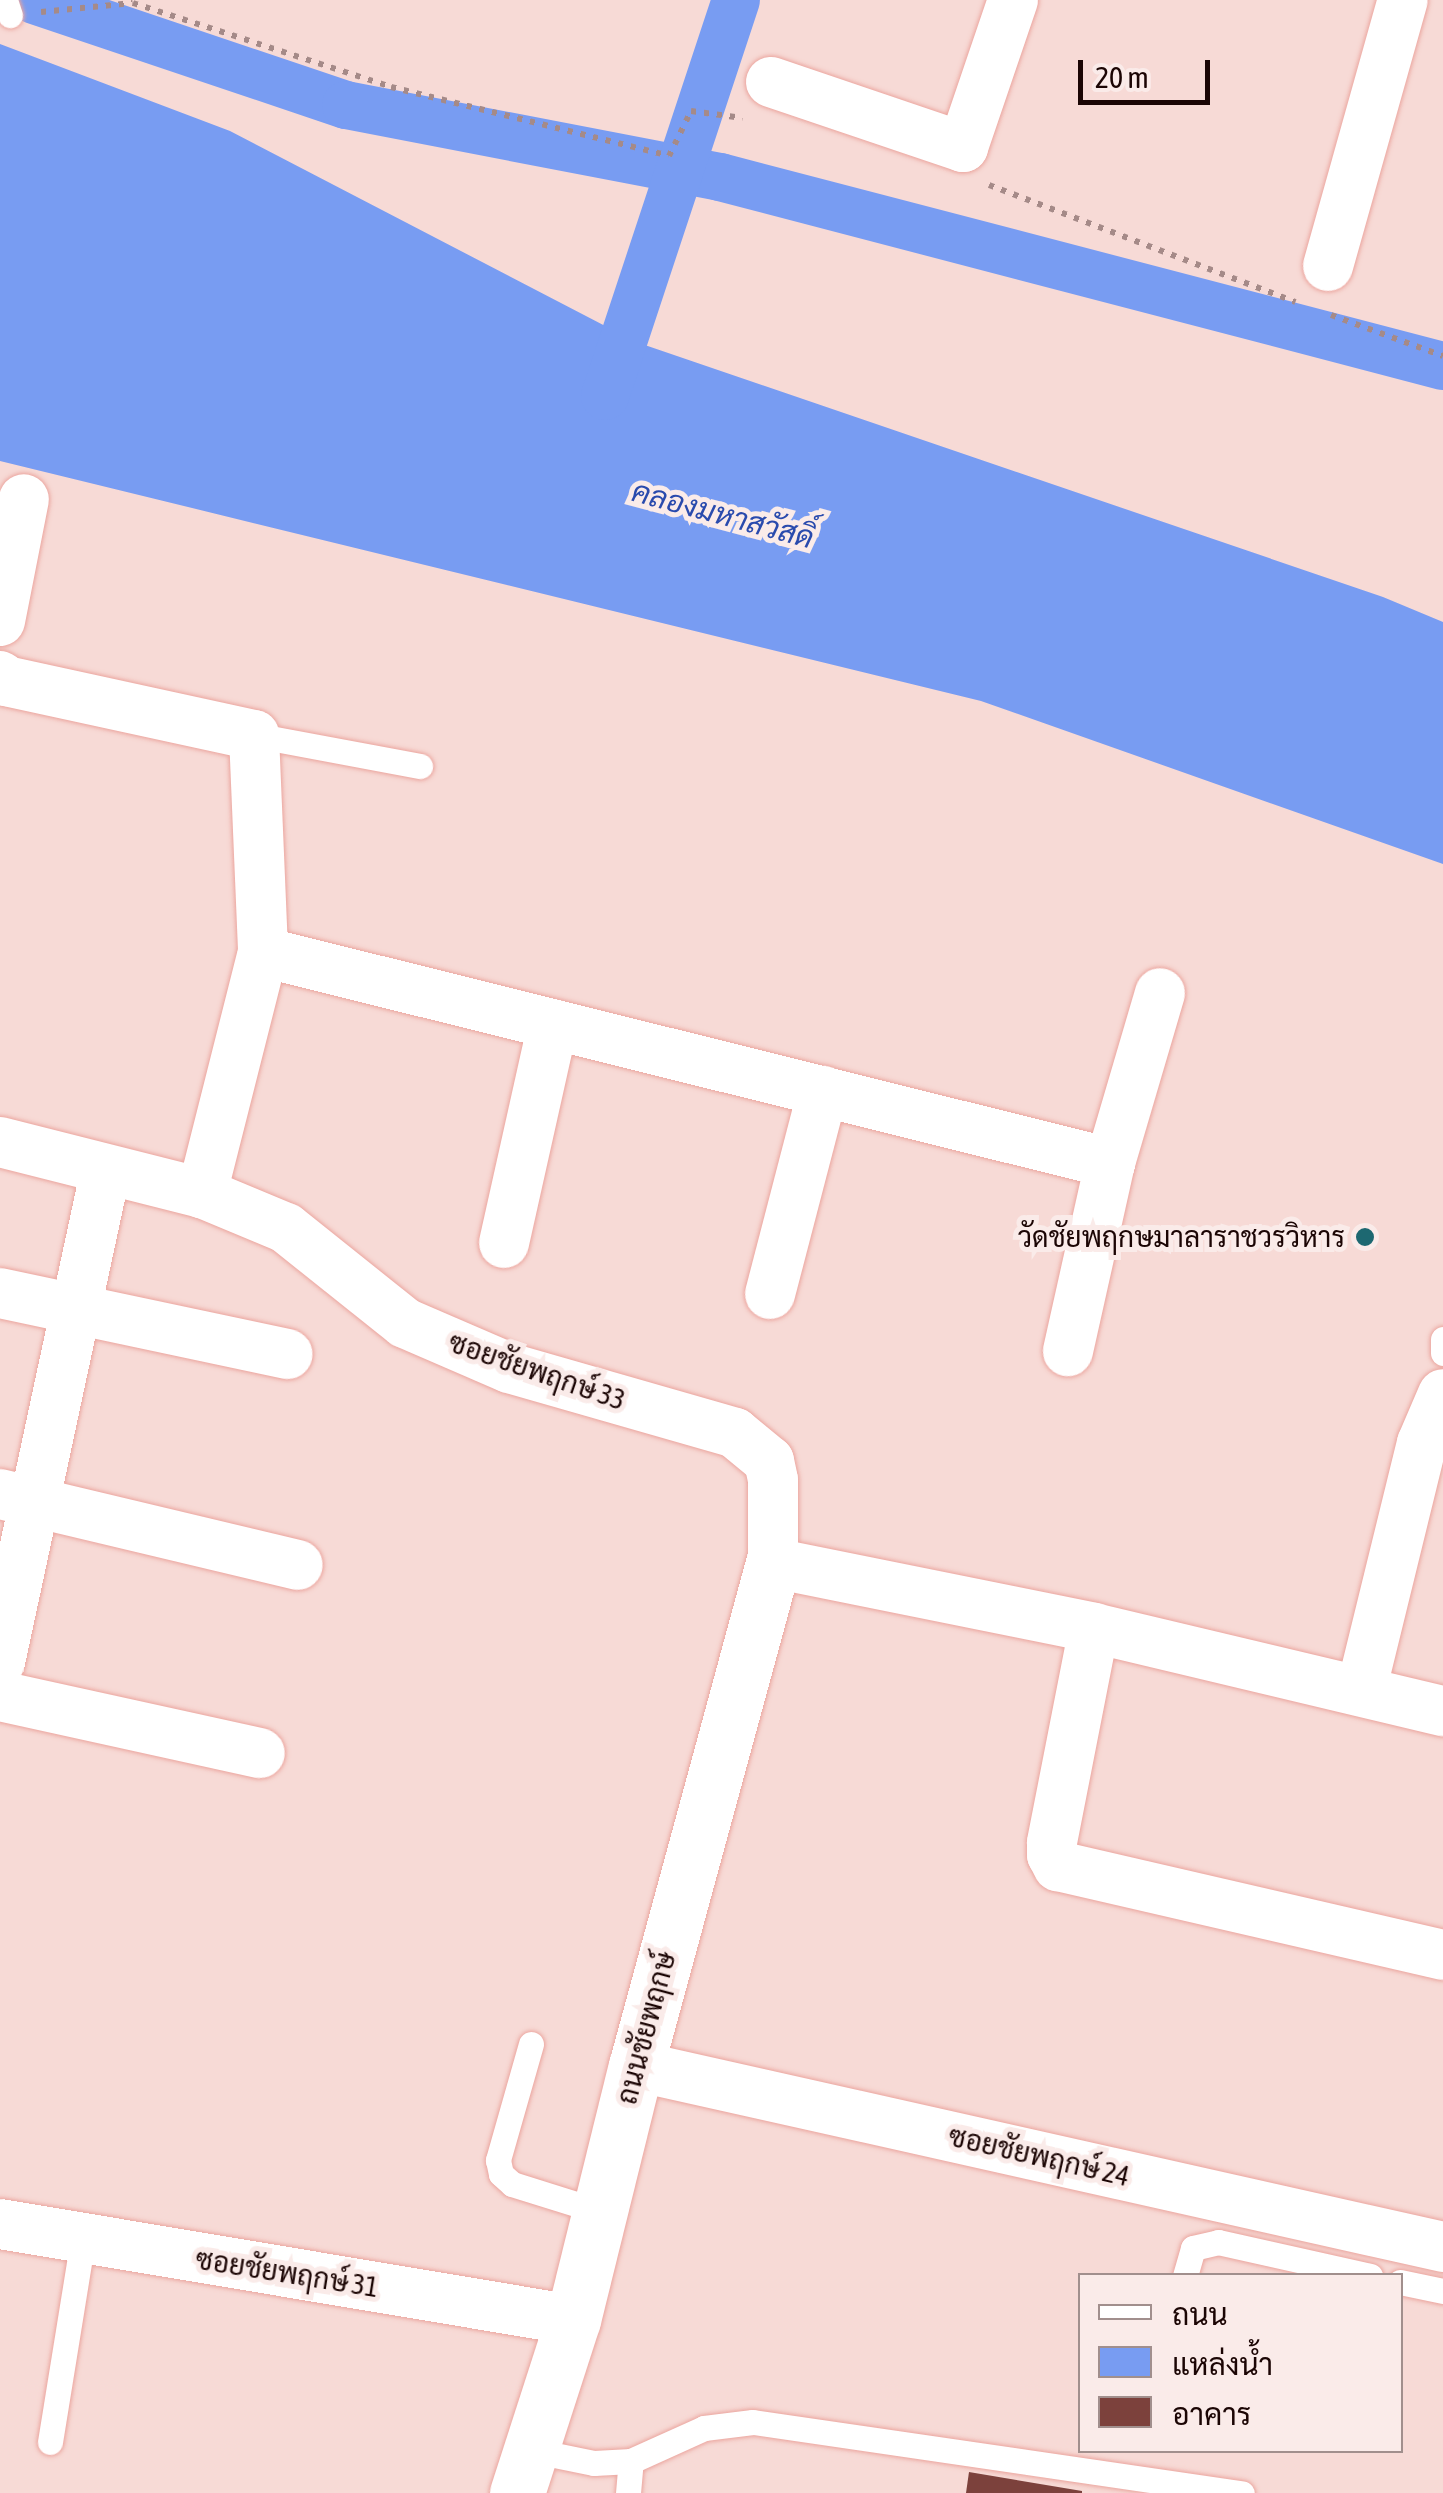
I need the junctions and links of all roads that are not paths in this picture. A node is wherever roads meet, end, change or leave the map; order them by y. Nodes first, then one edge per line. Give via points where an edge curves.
1 (1012, 0) edge
2 (1403, 0) edge
3 (759, 100) road end
4 (1317, 294) road end
5 (24, 499) dead end
6 (0, 621) edge
7 (0, 676) edge
8 (254, 735) junction
9 (420, 766) dead end
10 (263, 952) junction
11 (1160, 993) dead end
12 (553, 1024) junction
13 (823, 1091) junction
14 (0, 1142) edge
15 (1110, 1163) junction
16 (106, 1169) junction
17 (202, 1192) junction
18 (504, 1243) dead end
19 (0, 1293) edge
20 (770, 1294) dead end
21 (74, 1310) junction
22 (1443, 1339) edge
23 (1068, 1351) dead end
24 (1443, 1353) edge
25 (288, 1354) dead end
26 (1443, 1394) edge
27 (1432, 1445) edge
28 (17, 1498) edge
29 (773, 1562) junction
30 (298, 1565) dead end
31 (1094, 1628) junction
32 (0, 1662) edge
33 (1361, 1691) junction
34 (0, 1696) edge
35 (1443, 1712) edge
36 (260, 1754) dead end
37 (1443, 1955) edge
38 (531, 2044) dead end
39 (636, 2066) junction
40 (598, 2211) junction
41 (0, 2224) edge
42 (83, 2239) junction
43 (1443, 2246) edge
44 (1286, 2266) edge
45 (1186, 2273) edge
46 (1345, 2273) edge
47 (1403, 2283) edge
48 (1443, 2291) edge
49 (573, 2320) junction
50 (50, 2442) dead end
51 (630, 2461) junction
52 (524, 2472) edge
53 (628, 2493) edge
54 (1242, 2493) edge

1 - 3 street via 962,147
2 - 4 street
5 - 6 street
7 - 8 street
8 - 9 lane
8 - 10 street
10 - 12 street
10 - 17 street
11 - 15 street
12 - 13 street
12 - 18 street
13 - 15 street
13 - 20 street
14 - 16 street, ซอยชัยพฤกษ์ 33
15 - 23 street
16 - 17 street, ซอยชัยพฤกษ์ 33
16 - 21 street
17 - 29 street, ซอยชัยพฤกษ์ 33 via 286,1228 405,1323 510,1368 736,1434 769,1461
19 - 21 street
21 - 25 street
21 - 28 street
22 - 24 lane
26 - 27 street
27 - 33 street
28 - 30 street
28 - 32 street
29 - 31 street
29 - 39 street, ถนนชัยพฤกษ์
31 - 33 street
31 - 37 street via 1052,1844 1058,1866
33 - 35 street
34 - 36 street
38 - 40 lane via 498,2160 501,2174 512,2184
39 - 40 street, ถนนชัยพฤกษ์
39 - 43 street, ซอยชัยพฤกษ์ 24
40 - 49 street, ถนนชัยพฤกษ์
41 - 42 street, ซอยชัยพฤกษ์ 31
42 - 49 street, ซอยชัยพฤกษ์ 31
42 - 50 lane
44 - 45 lane via 1203,2243 1193,2248
44 - 46 lane
47 - 48 lane
49 - 52 street, ถนนชัยพฤกษ์
51 - 52 lane
51 - 53 lane
51 - 54 lane via 704,2428 753,2422

